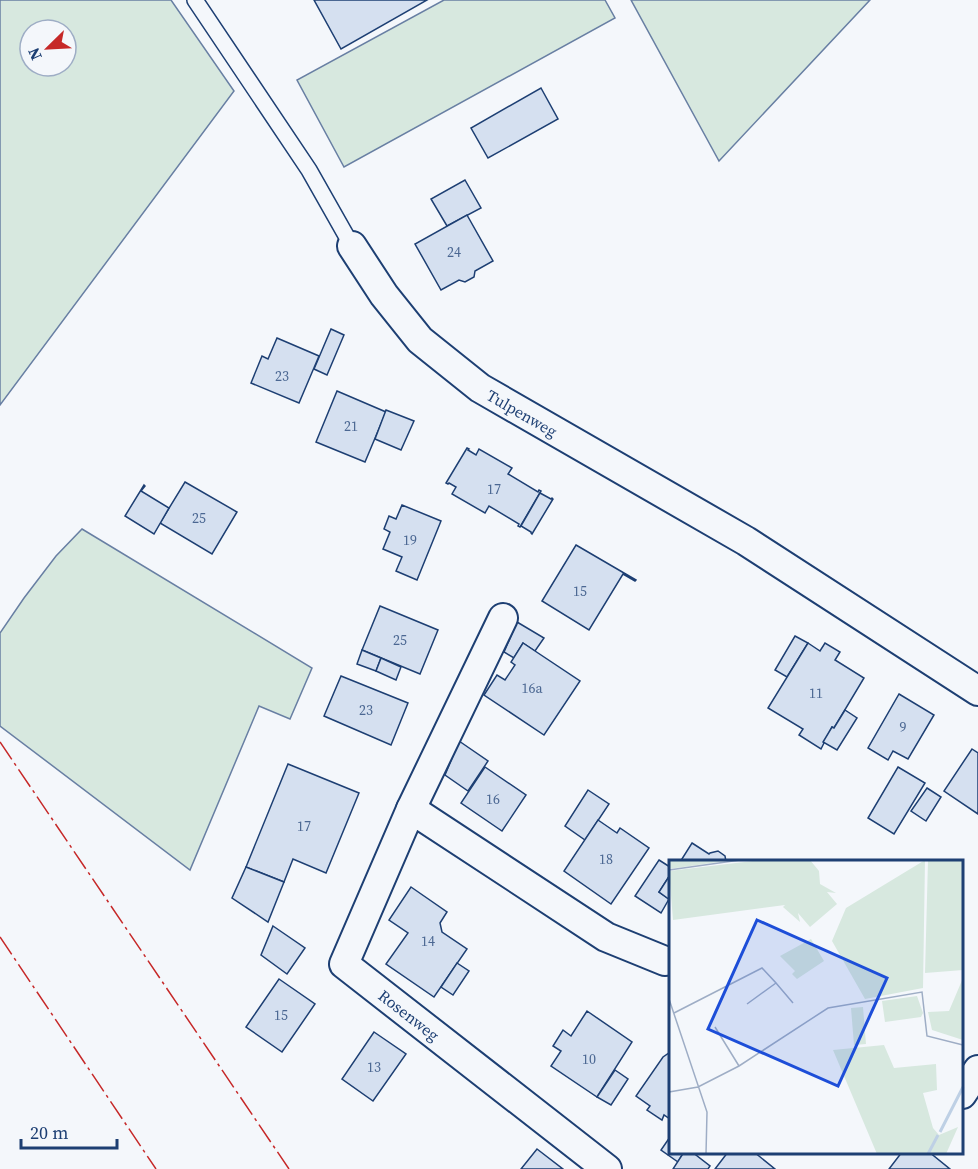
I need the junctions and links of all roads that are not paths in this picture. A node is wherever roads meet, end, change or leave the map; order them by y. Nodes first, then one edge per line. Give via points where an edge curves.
1 (195, 0) edge
2 (352, 246) joint
3 (504, 618) dead end
4 (978, 691) edge
5 (411, 809) junction
6 (665, 961) dead end
7 (978, 1070) edge
8 (963, 1092) edge
9 (607, 1169) edge

1 - 2 lane, Tulpenweg via 309,170
2 - 4 street, Tulpenweg via 420,340 480,388 746,541
3 - 5 street, Rosenweg
5 - 6 street via 606,937
5 - 9 street, Rosenweg via 344,964
7 - 8 street

